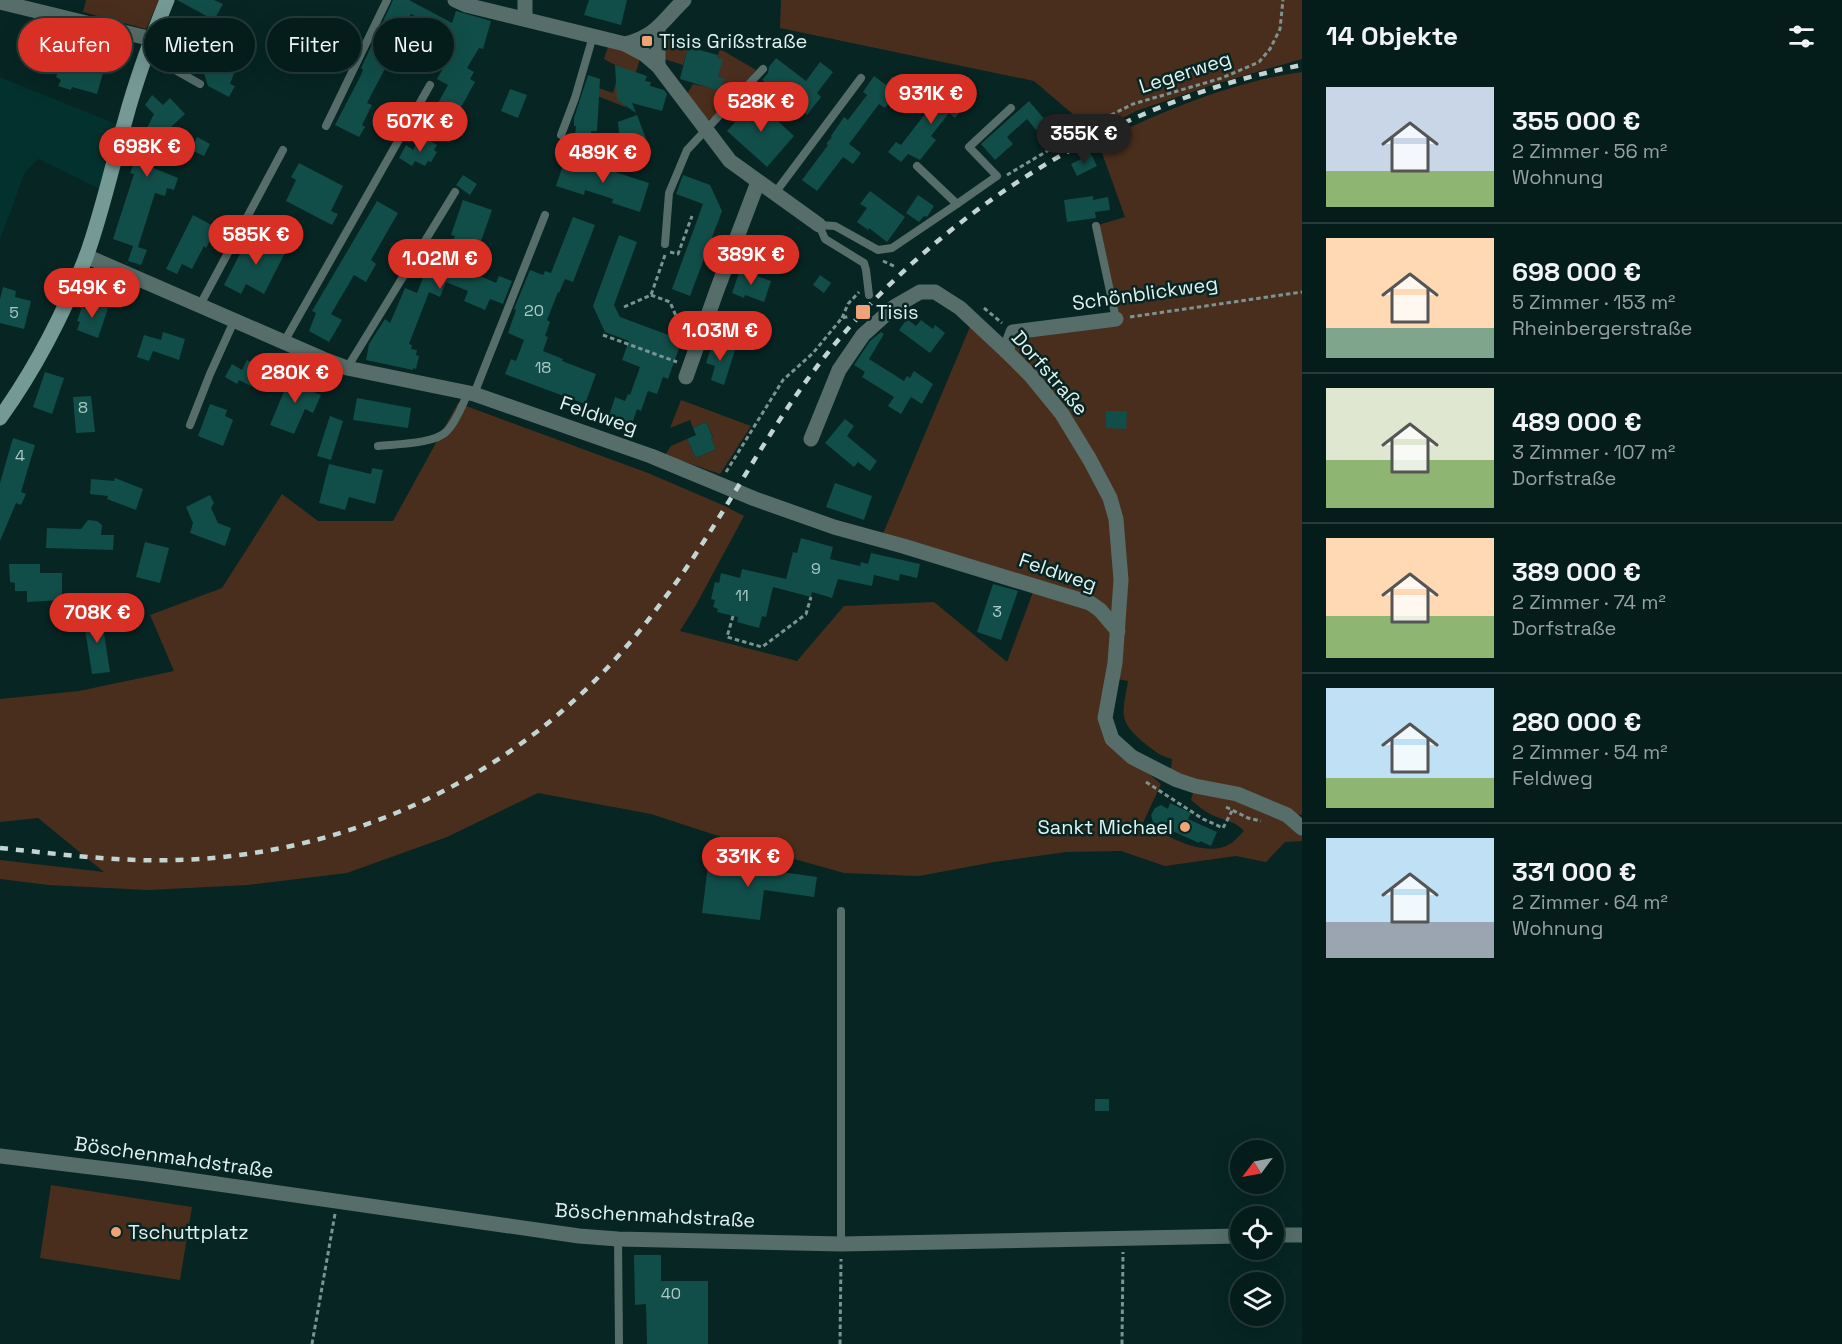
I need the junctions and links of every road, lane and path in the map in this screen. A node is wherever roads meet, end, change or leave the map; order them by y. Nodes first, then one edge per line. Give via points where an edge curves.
1 (167, 0) edge
2 (387, 0) edge
3 (455, 0) edge
4 (525, 0) edge
5 (684, 0) edge
6 (1283, 0) edge
7 (0, 2) edge
8 (160, 18) edge
9 (525, 18) junction
10 (658, 29) junction
11 (593, 36) junction
12 (626, 44) junction
13 (144, 45) edge
14 (144, 61) edge
15 (658, 66) junction
16 (762, 69) dead end
17 (184, 72) edge
18 (861, 78) dead end
19 (200, 84) dead end
20 (430, 85) dead end
21 (1011, 108) dead end
22 (326, 126) dead end
23 (706, 130) junction
24 (561, 135) dead end
25 (283, 150) dead end
26 (917, 166) dead end
27 (997, 176) junction
28 (758, 182) junction
29 (455, 192) dead end
30 (775, 194) junction
31 (957, 204) junction
32 (545, 215) dead end
33 (692, 216) dead end
34 (819, 225) junction
35 (1096, 226) dead end
36 (665, 244) dead end
37 (86, 256) junction
38 (867, 282) junction
39 (1302, 292) edge
40 (651, 295) junction
41 (869, 295) dead end
42 (200, 305) junction
43 (624, 307) dead end
44 (850, 316) dead end
45 (842, 318) junction
46 (1116, 319) junction
47 (234, 321) junction
48 (603, 335) dead end
49 (687, 340) dead end
50 (284, 342) junction
51 (1006, 351) junction
52 (680, 355) dead end
53 (347, 368) junction
54 (686, 377) dead end
55 (471, 393) junction
56 (0, 418) edge
57 (190, 425) dead end
58 (811, 439) dead end
59 (378, 446) dead end
60 (728, 468) dead end
61 (1121, 595) junction
62 (811, 597) dead end
63 (1100, 610) junction
64 (733, 616) dead end
65 (1118, 631) junction
66 (1302, 828) edge
67 (841, 911) dead end
68 (0, 1156) edge
69 (338, 1201) junction
70 (1284, 1235) edge
71 (1302, 1235) edge
72 (1230, 1236) edge
73 (618, 1239) junction
74 (1123, 1239) junction
75 (841, 1244) junction
76 (312, 1344) edge
77 (619, 1344) edge
78 (840, 1344) edge
79 (1122, 1344) edge

1 - 8 street
2 - 22 lane
3 - 9 street
4 - 9 street
5 - 10 street
6 - 27 path, Legerweg via 1280,28 1259,62 1222,78 1133,104 1009,174
7 - 13 street
9 - 11 street
10 - 12 street
10 - 15 street
11 - 12 street
11 - 24 lane
12 - 15 street
14 - 37 street
15 - 23 street
16 - 23 lane
17 - 19 lane
18 - 30 lane
20 - 50 lane
21 - 27 lane via 969,147
23 - 28 street via 730,161
23 - 36 lane via 687,150 669,193
25 - 42 lane
26 - 31 lane
27 - 31 lane
28 - 30 street
28 - 54 street
29 - 53 lane
30 - 34 street
31 - 34 lane via 892,248 878,250 835,226
32 - 55 lane
33 - 40 path via 678,254 666,251
34 - 38 lane via 825,239 864,263
35 - 46 lane
37 - 42 street, Feldweg
37 - 56 street via 31,371
38 - 41 lane
38 - 45 path via 848,304
39 - 46 path, Schönblickweg
40 - 43 path
40 - 49 path via 670,302
42 - 47 street, Feldweg
44 - 45 path
45 - 60 path via 813,353 783,380
46 - 51 street, Schönblickweg via 1013,332
47 - 50 street, Feldweg
47 - 57 lane
48 - 52 path via 677,363
50 - 53 street, Feldweg
51 - 58 street, Dorfstraße via 960,308 935,292 920,292 894,307 863,334 832,384
51 - 61 street, Dorfstraße via 1062,414 1110,498 1118,533
53 - 55 street, Feldweg
55 - 59 lane via 446,433 434,439
55 - 63 street, Feldweg via 651,456 834,527 1079,599
61 - 63 street, Feldweg
61 - 65 street, Dorfstraße
62 - 64 path via 806,614 762,646 728,636
63 - 65 street, Feldweg
65 - 66 street, Dorfstraße via 1105,718 1112,739 1132,757 1177,780 1237,794 1287,815
67 - 75 lane
68 - 69 street, Böschenmahdstraße
69 - 73 street, Böschenmahdstraße
69 - 76 path
70 - 71 street
72 - 74 street, Böschenmahdstraße
73 - 75 street, Böschenmahdstraße
73 - 77 lane
74 - 75 street, Böschenmahdstraße
74 - 79 path
75 - 78 path

